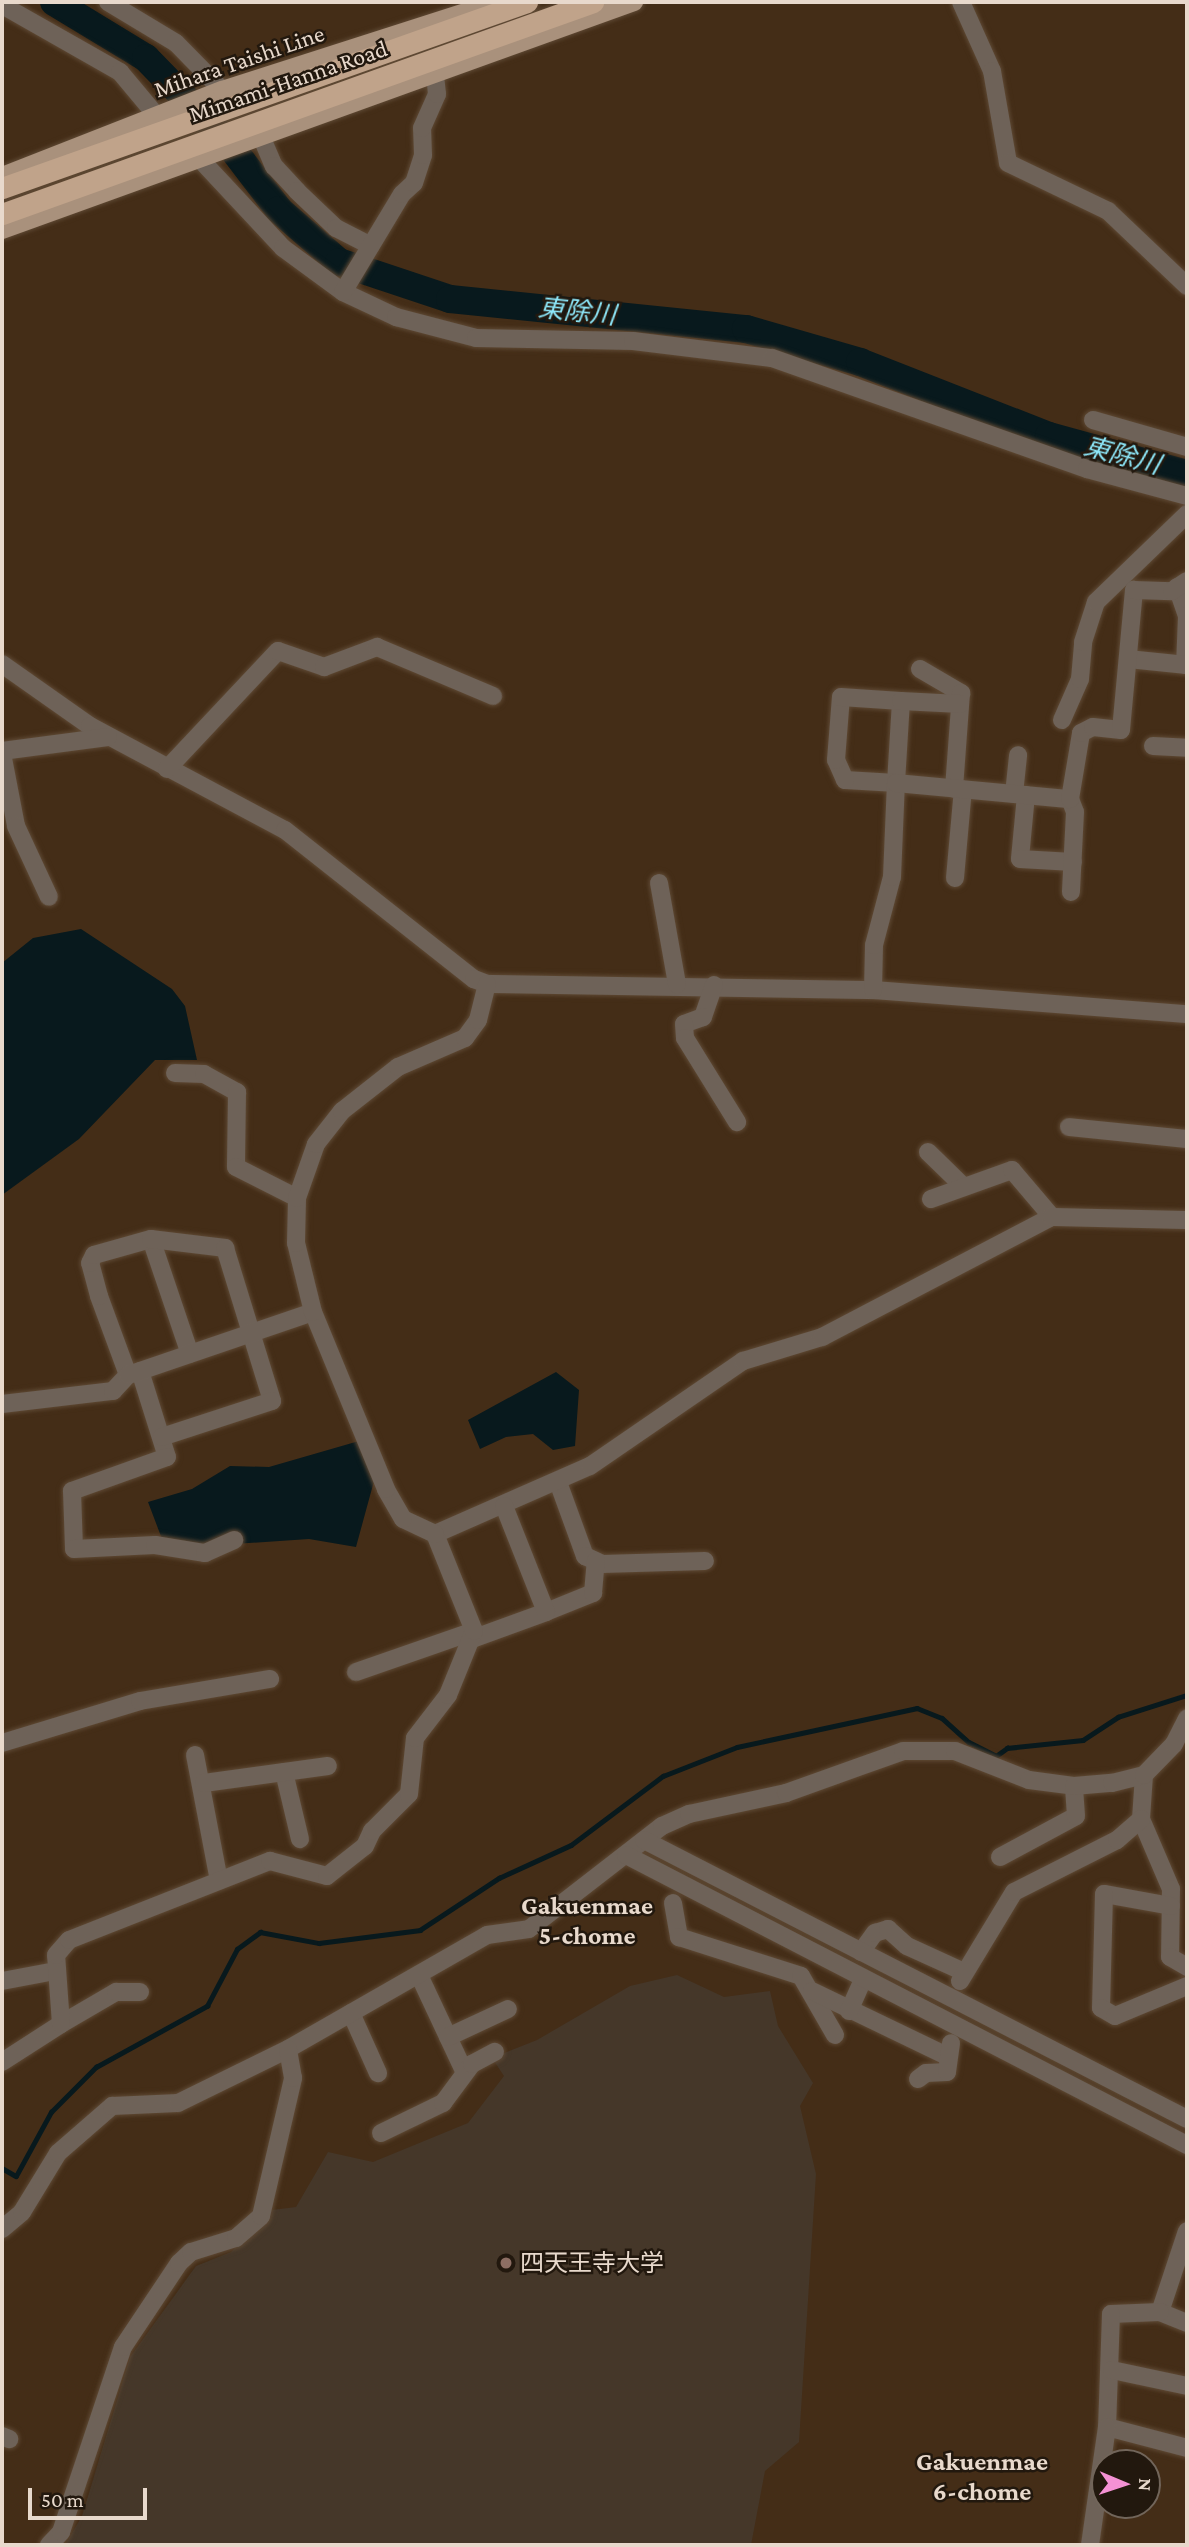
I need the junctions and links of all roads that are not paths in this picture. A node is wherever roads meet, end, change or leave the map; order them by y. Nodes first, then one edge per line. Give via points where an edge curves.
1 (108, 2) edge
2 (496, 2) edge
3 (527, 2) edge
4 (593, 2) edge
5 (634, 2) edge
6 (961, 2) edge
7 (2, 5) edge
8 (457, 9) edge
9 (435, 75) junction
10 (219, 91) junction
11 (162, 112) junction
12 (256, 138) junction
13 (205, 156) junction
14 (2, 176) edge
15 (2, 188) edge
16 (2, 214) edge
17 (2, 230) edge
18 (371, 246) junction
19 (1187, 286) edge
20 (343, 292) junction
21 (1093, 420) dead end
22 (1187, 447) edge
23 (1187, 496) edge
24 (1187, 514) edge
25 (1128, 584) junction
26 (1182, 584) edge
27 (1128, 659) junction
28 (2, 664) edge
29 (1186, 665) edge
30 (920, 669) dead end
31 (493, 696) dead end
32 (901, 701) junction
33 (960, 704) junction
34 (1062, 720) dead end
35 (108, 737) junction
36 (1153, 746) dead end
37 (1187, 748) edge
38 (2, 752) edge
39 (1018, 755) dead end
40 (167, 769) junction
41 (896, 783) junction
42 (958, 789) junction
43 (1020, 794) junction
44 (1070, 799) junction
45 (1073, 862) junction
46 (955, 878) dead end
47 (659, 883) dead end
48 (1071, 892) dead end
49 (48, 897) dead end
50 (487, 984) junction
51 (677, 984) junction
52 (713, 985) junction
53 (873, 990) junction
54 (1187, 1014) edge
55 (175, 1073) dead end
56 (737, 1122) dead end
57 (1069, 1127) dead end
58 (1187, 1139) edge
59 (928, 1152) dead end
60 (964, 1187) junction
61 (297, 1198) junction
62 (931, 1199) dead end
63 (1052, 1217) junction
64 (1187, 1220) edge
65 (150, 1239) junction
66 (313, 1312) junction
67 (252, 1334) junction
68 (190, 1354) junction
69 (134, 1373) junction
70 (2, 1404) edge
71 (162, 1437) junction
72 (558, 1482) junction
73 (504, 1507) junction
74 (435, 1534) junction
75 (234, 1540) dead end
76 (596, 1561) junction
77 (705, 1561) dead end
78 (546, 1612) junction
79 (473, 1635) junction
80 (356, 1672) dead end
81 (270, 1679) dead end
82 (1187, 1718) edge
83 (2, 1743) edge
84 (195, 1755) dead end
85 (328, 1766) dead end
86 (284, 1772) junction
87 (1144, 1775) junction
88 (204, 1783) junction
89 (1074, 1786) junction
90 (1141, 1819) junction
91 (300, 1839) dead end
92 (644, 1840) junction
93 (626, 1855) junction
94 (1000, 1857) dead end
95 (219, 1881) junction
96 (673, 1903) dead end
97 (1171, 1906) junction
98 (861, 1952) junction
99 (1187, 1967) edge
100 (55, 1971) junction
101 (419, 1975) junction
102 (863, 1980) junction
103 (2, 1981) edge
104 (1187, 1986) edge
105 (812, 1991) junction
106 (139, 1992) dead end
107 (508, 2009) dead end
108 (849, 2011) junction
109 (351, 2013) junction
110 (61, 2024) junction
111 (835, 2035) dead end
112 (448, 2037) junction
113 (288, 2049) junction
114 (495, 2052) dead end
115 (2, 2062) edge
116 (378, 2073) dead end
117 (465, 2073) junction
118 (918, 2079) dead end
119 (1187, 2119) edge
120 (381, 2133) dead end
121 (1187, 2145) edge
122 (2, 2229) edge
123 (1187, 2231) edge
124 (1160, 2312) junction
125 (1187, 2323) edge
126 (1112, 2370) junction
127 (1187, 2386) edge
128 (1107, 2427) junction
129 (1187, 2448) edge
130 (49, 2545) edge
131 (1090, 2545) edge

1 - 10 street via 176,43
2 - 8 main road, Mihara Taishi Line
3 - 15 highway, Mimami-Hanna Road
4 - 16 highway, Mimami-Hanna Road
5 - 9 main road
6 - 19 street via 992,71 1007,163 1108,211
7 - 11 street via 120,72
8 - 10 main road, Mihara Taishi Line
9 - 12 main road
9 - 18 street via 437,94 422,128 423,155 414,183
10 - 11 main road, Mihara Taishi Line
11 - 14 main road, Mihara Taishi Line
12 - 13 main road
12 - 18 street via 274,166 336,228
13 - 17 main road
13 - 20 street via 283,248
18 - 20 street
20 - 23 street via 396,317 476,338 656,342 772,358 1087,469
21 - 22 street
24 - 25 street
25 - 26 street
25 - 27 street
25 - 34 street via 1096,602 1083,642 1080,680
26 - 29 street
27 - 29 street
27 - 44 street via 1121,730 1093,727 1081,733
28 - 35 street
30 - 33 street via 961,693
31 - 40 street via 377,647 324,667 278,651
32 - 33 street
32 - 41 street
32 - 41 street via 841,697 836,760 845,780
33 - 42 street
35 - 38 street
35 - 40 street
36 - 37 street
38 - 49 street via 16,826
39 - 43 street
40 - 50 street via 285,830 474,979
41 - 42 street
41 - 53 street via 892,877 874,945
42 - 43 street
42 - 46 street
43 - 44 street
43 - 45 street via 1020,859
44 - 45 street via 1075,812
45 - 48 street
47 - 51 street
50 - 51 street
50 - 61 street via 478,1020 465,1038 398,1067 342,1111 316,1144
51 - 52 street
52 - 53 street
52 - 56 street via 704,1017 684,1024 685,1038
53 - 54 street
55 - 61 street via 204,1073 237,1092 236,1167
57 - 58 street
59 - 60 street
60 - 62 street
60 - 63 street via 1012,1170
61 - 66 street via 296,1243
63 - 64 street
63 - 72 street via 822,1337 743,1361
65 - 67 street via 225,1248
65 - 68 street
65 - 69 street via 94,1255 90,1263
66 - 67 street
66 - 74 street via 386,1489 403,1519
67 - 68 street
67 - 71 street via 272,1401
68 - 69 street
69 - 70 street via 113,1391
69 - 71 street
71 - 75 street via 167,1457 72,1491 74,1549 155,1545 205,1553
72 - 73 street
72 - 76 street via 585,1556
73 - 74 street
73 - 78 street
74 - 79 street
76 - 77 street
76 - 78 street via 593,1592
78 - 79 street
79 - 80 street
79 - 95 street via 448,1695 415,1738 409,1794 372,1831 365,1846 327,1876 270,1861
81 - 83 street via 140,1701
82 - 87 street via 1174,1744
84 - 88 street
85 - 86 street
86 - 88 street
86 - 91 street
87 - 89 street
87 - 90 street
88 - 95 street
89 - 92 street via 1029,1780 955,1751 902,1751 786,1793 689,1814
89 - 94 street via 1076,1816
90 - 97 street via 1171,1889
90 - 98 street via 1117,1840 1025,1882 962,1976 906,1946 888,1929 875,1933
92 - 93 street
92 - 98 street
93 - 101 street via 529,1929 487,1935
93 - 102 street
95 - 100 street via 69,1940 56,1955
96 - 105 street via 679,1937 801,1976
97 - 99 street via 1170,1957
97 - 104 street via 1104,1894 1101,2008 1115,2016
98 - 119 street
100 - 103 street
100 - 110 street
101 - 109 street
101 - 112 street
102 - 108 street
102 - 121 street
105 - 108 street
105 - 111 street
106 - 110 street via 116,1992
107 - 112 street
108 - 118 street via 882,2020 949,2050 947,2072 926,2073
109 - 113 street
109 - 116 street
110 - 115 street
112 - 117 street
113 - 122 street via 178,2103 111,2106 58,2152 22,2212
113 - 130 street via 293,2078 261,2216 236,2238 191,2252 179,2263 123,2347 61,2532
114 - 117 street
117 - 120 street via 443,2104
123 - 124 street
124 - 125 street
124 - 126 street via 1111,2314
126 - 127 street
126 - 128 street
128 - 129 street
128 - 131 street

